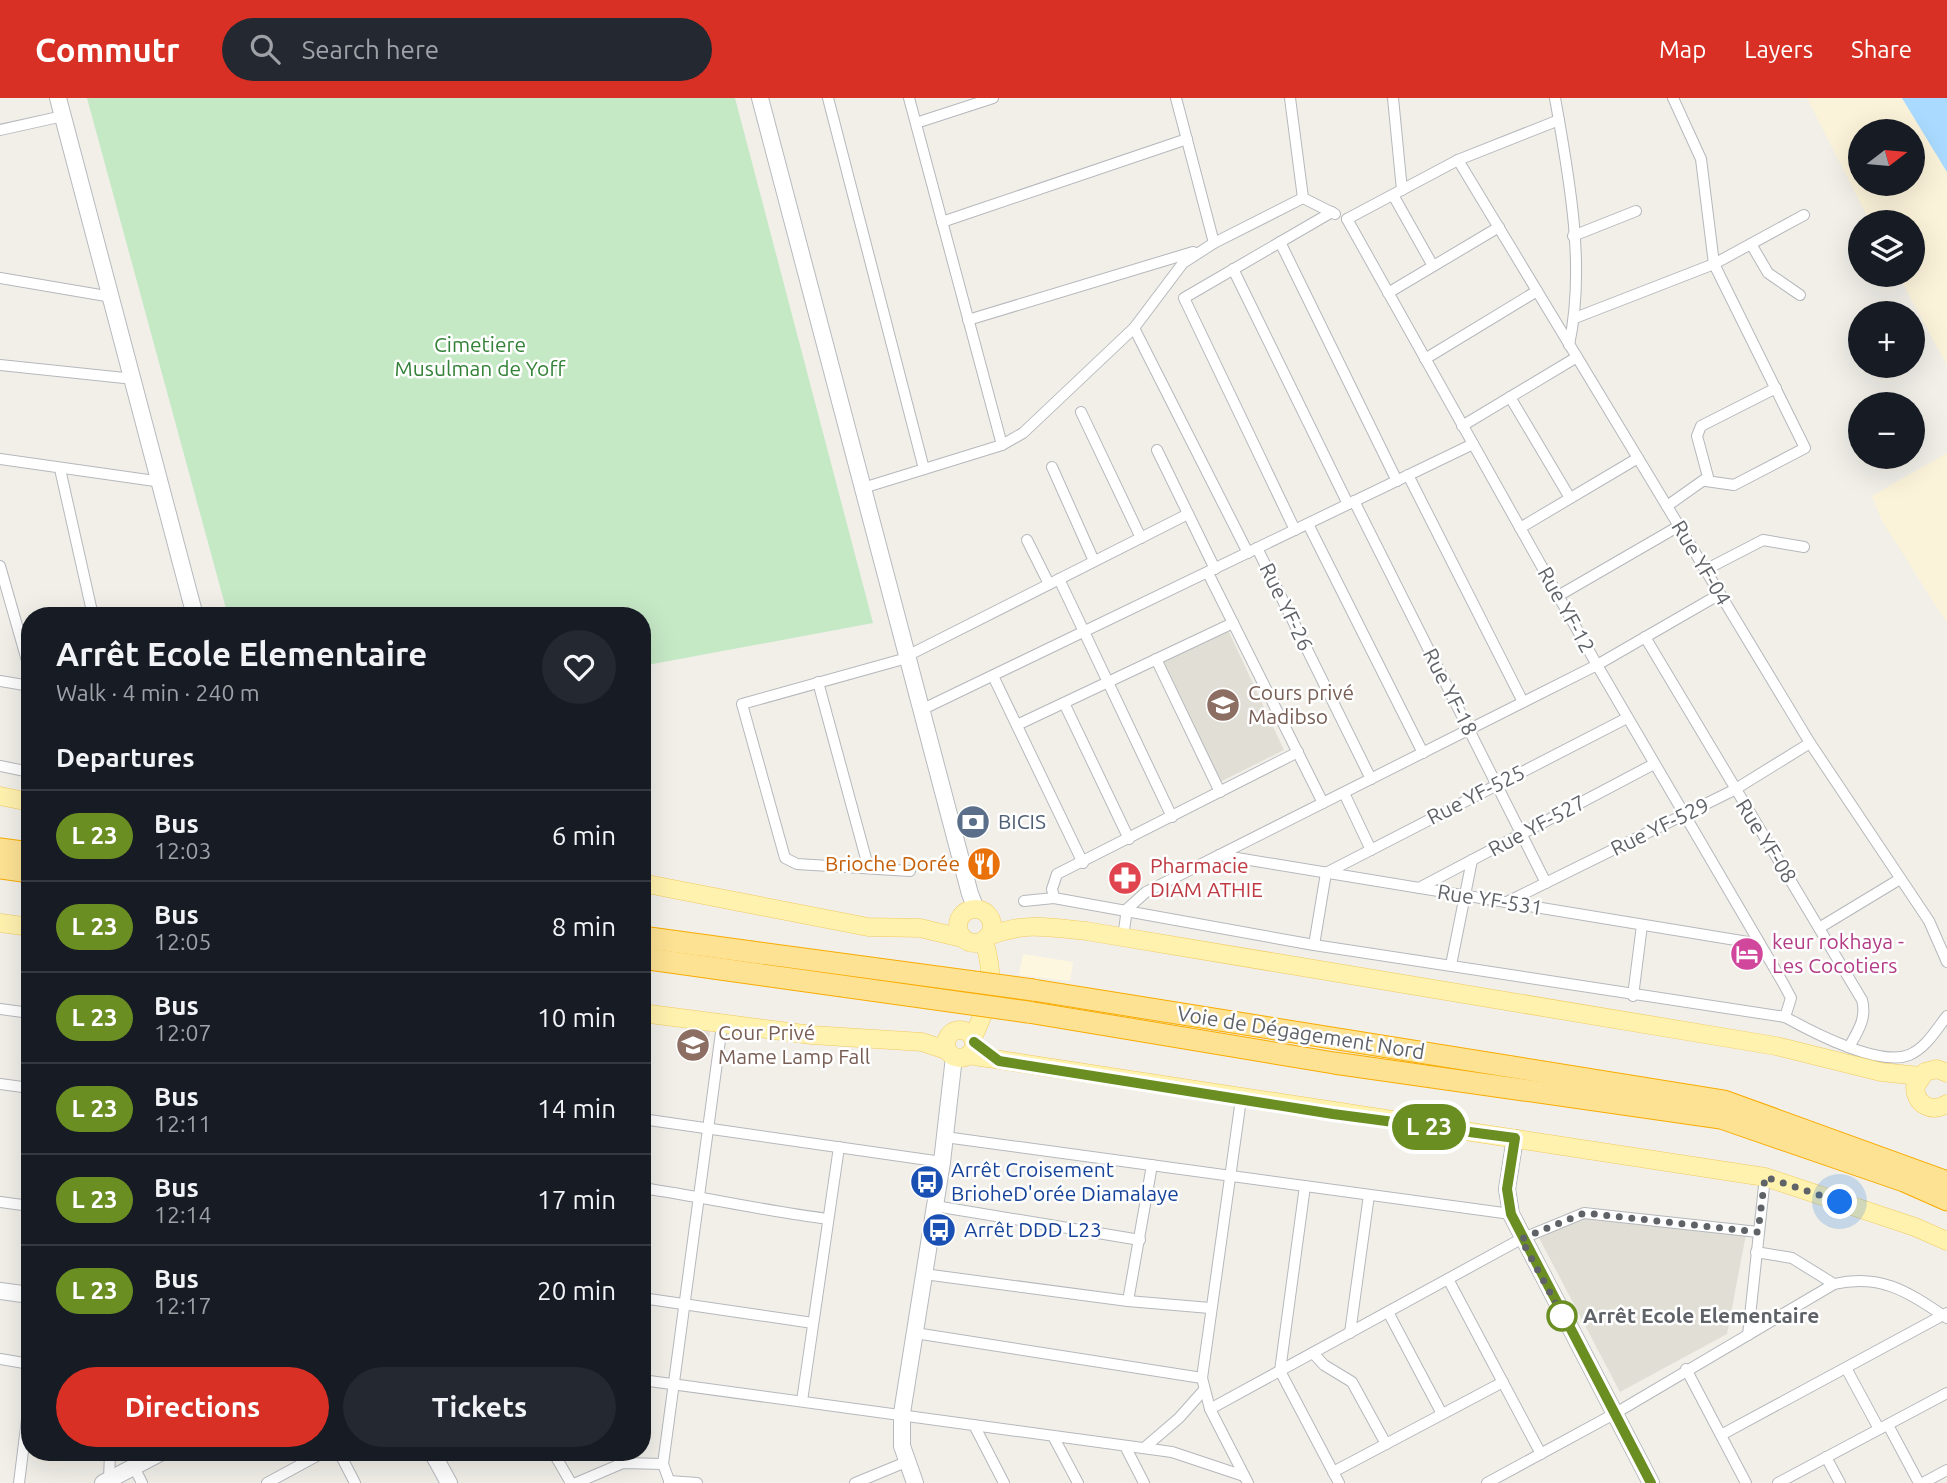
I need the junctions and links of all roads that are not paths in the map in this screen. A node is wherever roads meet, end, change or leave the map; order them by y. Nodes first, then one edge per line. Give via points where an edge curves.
1 (58, 98) edge
2 (760, 98) edge
3 (828, 98) edge
4 (909, 98) edge
5 (993, 98) edge
6 (1177, 98) edge
7 (1393, 98) edge
8 (1555, 98) edge
9 (1673, 98) edge
10 (1293, 99) edge
11 (63, 116) junction
12 (1559, 120) junction
13 (916, 123) junction
14 (0, 130) edge
15 (1187, 139) junction
16 (1458, 160) junction
17 (1398, 192) junction
18 (1303, 198) junction
19 (1636, 211) dead end
20 (1332, 212) junction
21 (1804, 215) dead end
22 (1346, 219) junction
23 (942, 222) junction
24 (1499, 227) junction
25 (1573, 236) junction
26 (1280, 242) junction
27 (1751, 244) junction
28 (1210, 245) junction
29 (1714, 264) junction
30 (1433, 266) junction
31 (1233, 269) junction
32 (0, 278) edge
33 (1537, 291) junction
34 (1388, 293) junction
35 (1800, 295) dead end
36 (112, 297) junction
37 (1575, 318) junction
38 (968, 320) junction
39 (1134, 328) junction
40 (1569, 345) junction
41 (1577, 357) junction
42 (1425, 359) junction
43 (0, 365) edge
44 (134, 379) junction
45 (1776, 388) junction
46 (1510, 397) junction
47 (1081, 412) dead end
48 (1462, 426) junction
49 (1002, 444) junction
50 (1473, 444) junction
51 (1157, 450) dead end
52 (1638, 458) junction
53 (0, 459) edge
54 (1052, 467) dead end
55 (924, 468) junction
56 (60, 469) junction
57 (1408, 475) junction
58 (1397, 481) junction
59 (1706, 481) junction
60 (162, 482) junction
61 (863, 488) junction
62 (1570, 498) junction
63 (1351, 503) junction
64 (1667, 506) junction
65 (1188, 514) junction
66 (1308, 524) junction
67 (1679, 526) junction
68 (1520, 528) junction
69 (1296, 530) junction
70 (1141, 538) junction
71 (1027, 540) dead end
72 (1804, 547) dead end
73 (1252, 551) junction
74 (1094, 561) junction
75 (0, 566) edge
76 (1705, 570) junction
77 (1211, 571) junction
78 (1054, 582) junction
79 (1720, 594) junction
80 (1558, 596) junction
81 (91, 607) edge
82 (193, 607) edge
83 (1233, 623) junction
84 (1084, 632) junction
85 (1645, 638) junction
86 (21, 640) edge
87 (907, 657) junction
88 (1156, 659) junction
89 (1597, 665) junction
90 (993, 676) junction
91 (0, 681) edge
92 (818, 682) junction
93 (1108, 682) junction
94 (21, 684) edge
95 (1523, 702) junction
96 (1064, 703) junction
97 (921, 710) junction
98 (1627, 718) junction
99 (1017, 725) junction
100 (1469, 730) junction
101 (1810, 743) junction
102 (1298, 752) junction
103 (1423, 752) junction
104 (1654, 764) junction
105 (0, 766) edge
106 (21, 770) edge
107 (1371, 779) junction
108 (1496, 785) junction
109 (1734, 790) junction
110 (1220, 792) junction
111 (1343, 793) junction
112 (0, 796) edge
113 (21, 800) edge
114 (1323, 803) junction
115 (1684, 815) junction
116 (1172, 817) junction
117 (1521, 834) junction
118 (1129, 839) junction
119 (0, 849) edge
120 (1371, 850) junction
121 (21, 852) edge
122 (1219, 855) junction
123 (1472, 860) junction
124 (1083, 863) junction
125 (869, 866) junction
126 (0, 868) edge
127 (911, 870) dead end
128 (21, 871) edge
129 (1326, 873) junction
130 (1900, 879) junction
131 (1546, 883) junction
132 (651, 885) edge
133 (1419, 888) junction
134 (1465, 896) junction
135 (1054, 898) junction
136 (1024, 901) dead end
137 (1507, 902) junction
138 (1127, 909) junction
139 (0, 923) edge
140 (974, 924) junction
141 (1642, 925) junction
142 (21, 926) edge
143 (1819, 928) junction
144 (1124, 937) junction
145 (651, 938) edge
146 (1760, 944) junction
147 (1314, 945) junction
148 (651, 959) edge
149 (1947, 962) edge
150 (1451, 965) junction
151 (1633, 996) junction
152 (0, 1009) edge
153 (21, 1012) edge
154 (651, 1014) edge
155 (1947, 1016) edge
156 (1785, 1017) junction
157 (722, 1025) junction
158 (961, 1044) junction
159 (1849, 1047) junction
160 (1938, 1070) edge
161 (1881, 1072) junction
162 (0, 1084) edge
163 (21, 1087) edge
164 (1241, 1099) junction
165 (1918, 1099) junction
166 (1947, 1104) edge
167 (651, 1120) edge
168 (709, 1128) junction
169 (945, 1137) junction
170 (1515, 1138) junction
171 (839, 1147) junction
172 (942, 1162) junction
173 (1152, 1165) junction
174 (1230, 1176) junction
175 (1765, 1177) junction
176 (1947, 1182) edge
177 (1306, 1186) junction
178 (651, 1189) edge
179 (1369, 1195) junction
180 (700, 1197) junction
181 (1947, 1200) edge
182 (0, 1202) edge
183 (21, 1205) edge
184 (935, 1206) junction
185 (1511, 1214) junction
186 (828, 1219) junction
187 (1758, 1232) junction
188 (1521, 1239) junction
189 (1140, 1240) junction
190 (1947, 1241) edge
191 (1756, 1252) junction
192 (924, 1274) junction
193 (1448, 1279) junction
194 (1834, 1284) junction
195 (0, 1291) edge
196 (21, 1294) edge
197 (651, 1299) edge
198 (1129, 1301) junction
199 (686, 1304) junction
200 (1210, 1308) junction
201 (1388, 1312) junction
202 (1946, 1315) edge
203 (813, 1323) junction
204 (1350, 1332) junction
205 (915, 1333) junction
206 (1748, 1335) junction
207 (1313, 1353) junction
208 (0, 1359) edge
209 (21, 1362) edge
210 (1846, 1368) junction
211 (1686, 1369) junction
212 (1280, 1371) junction
213 (1202, 1378) junction
214 (651, 1381) edge
215 (1503, 1382) junction
216 (676, 1384) junction
217 (1203, 1391) junction
218 (1947, 1393) edge
219 (802, 1401) junction
220 (1210, 1409) junction
221 (902, 1413) junction
222 (1614, 1414) junction
223 (1442, 1415) junction
224 (974, 1425) junction
225 (1883, 1427) junction
226 (1721, 1435) junction
227 (1053, 1436) junction
228 (1386, 1444) junction
229 (1125, 1446) junction
230 (1144, 1448) junction
231 (1541, 1454) junction
232 (1826, 1457) junction
233 (22, 1461) edge
234 (109, 1461) edge
235 (145, 1461) edge
236 (307, 1461) edge
237 (344, 1461) edge
238 (437, 1461) edge
239 (558, 1461) edge
240 (906, 1462) junction
241 (663, 1464) junction
242 (134, 1467) junction
243 (1947, 1470) edge
244 (1333, 1472) junction
245 (1246, 1479) edge
246 (106, 1482) edge
247 (670, 1482) edge
248 (19, 1483) edge
249 (142, 1483) edge
250 (267, 1483) edge
251 (355, 1483) edge
252 (449, 1483) edge
253 (570, 1483) edge
254 (576, 1483) edge
255 (697, 1483) edge
256 (855, 1483) edge
257 (915, 1483) edge
258 (1004, 1483) edge
259 (1078, 1483) edge
260 (1144, 1483) edge
261 (1339, 1483) edge
262 (1487, 1483) edge
263 (1650, 1483) edge
264 (1746, 1483) edge
265 (1778, 1483) edge
266 (1840, 1483) edge
267 (1921, 1483) edge

1 - 11 street
2 - 61 street
3 - 55 street
4 - 13 street
5 - 13 street
6 - 15 street
7 - 17 street
8 - 12 street
9 - 29 street via 1701,159
10 - 18 street
11 - 14 street
11 - 36 street
12 - 16 street
12 - 25 street
13 - 23 street
15 - 23 street
15 - 28 street
16 - 17 street
16 - 24 street, Rue YF-04
17 - 22 street
17 - 30 street
18 - 20 street
18 - 28 street
19 - 25 street
20 - 22 street
20 - 26 street
21 - 27 street
22 - 34 street, Rue YF-12
23 - 38 street
24 - 30 street
24 - 33 street, Rue YF-04
25 - 37 street
26 - 31 street
26 - 58 street
27 - 29 street
27 - 35 street via 1768,273
28 - 38 street
28 - 39 street via 1183,263
29 - 37 street
29 - 45 street
30 - 34 street
31 - 63 street, Rue YF-18
31 - 69 street via 1184,298
32 - 36 street
33 - 40 street, Rue YF-04
33 - 42 street
34 - 42 street, Rue YF-12
36 - 44 street
37 - 40 street
38 - 49 street
39 - 49 street via 1023,433
39 - 73 street, Rue YF-26
40 - 41 street, Rue YF-04
41 - 46 street
41 - 52 street, Rue YF-04
42 - 48 street, Rue YF-12
43 - 44 street
44 - 60 street
45 - 59 street via 1699,430 1709,477
45 - 59 street via 1805,447 1734,485
46 - 48 street
46 - 62 street
47 - 70 street
48 - 50 street, Rue YF-12
49 - 55 street
50 - 57 street
50 - 68 street, Rue YF-12
51 - 65 street
52 - 62 street
52 - 64 street, Rue YF-04
53 - 56 street
54 - 74 street
55 - 61 street
56 - 60 street
56 - 81 street
57 - 58 street
57 - 95 street
58 - 63 street
59 - 64 street
60 - 82 street
61 - 87 street
62 - 68 street
63 - 66 street
63 - 100 street, Rue YF-18
64 - 67 street, Rue YF-04
65 - 70 street
65 - 77 street
66 - 69 street
66 - 103 street
67 - 76 street, Rue YF-04
67 - 80 street
68 - 80 street, Rue YF-12
69 - 73 street
70 - 74 street
71 - 78 street
72 - 76 street via 1763,540
73 - 77 street
73 - 107 street, Rue YF-26
74 - 78 street
75 - 86 street
76 - 79 street, Rue YF-04
77 - 83 street
77 - 84 street
78 - 84 street
78 - 87 street
79 - 85 street
79 - 101 street, Rue YF-04
80 - 89 street, Rue YF-12
83 - 88 street
83 - 102 street
84 - 90 street
84 - 93 street
85 - 89 street
85 - 109 street, Rue YF-08
87 - 92 street
87 - 97 street
88 - 93 street
88 - 110 street
89 - 95 street
89 - 98 street, Rue YF-12
90 - 97 street
90 - 99 street
91 - 94 street
92 - 125 street
92 - 125 street via 742,704 780,847 785,858 797,864
93 - 96 street
93 - 116 street
95 - 100 street
96 - 99 street
96 - 118 street
97 - 140 street
98 - 104 street, Rue YF-12
98 - 108 street, Rue YF-525
99 - 124 street
100 - 103 street
100 - 108 street, Rue YF-18
101 - 109 street, Rue YF-529
101 - 130 street, Rue YF-04
102 - 110 street
102 - 114 street
103 - 107 street
104 - 115 street, Rue YF-12
104 - 117 street, Rue YF-527
105 - 106 street
107 - 111 street
108 - 117 street, Rue YF-18
108 - 120 street, Rue YF-525
109 - 115 street, Rue YF-529
109 - 143 street, Rue YF-08
110 - 116 street
111 - 114 street
111 - 120 street
112 - 113 main road
114 - 122 street
115 - 131 street, Rue YF-529
115 - 146 street, Rue YF-12
116 - 118 street
117 - 123 street, Rue YF-527
117 - 131 street, Rue YF-18
118 - 124 street
119 - 121 highway
120 - 129 street, Rue YF-525
122 - 129 street, Rue YF-531
122 - 138 street via 1146,892
123 - 133 street, Rue YF-527
123 - 134 street
124 - 135 street via 1057,874
125 - 127 street
126 - 128 highway
129 - 133 street, Rue YF-531
129 - 147 street
130 - 143 street
130 - 149 street, Rue YF-04 via 1929,921
131 - 137 street, Rue YF-529
132 - 140 main road via 868,926
133 - 134 street, Rue YF-531
134 - 137 street, Rue YF-531
134 - 150 street
135 - 136 street
135 - 138 street
137 - 141 street, Rue YF-531
138 - 144 street
138 - 147 street
139 - 142 main road
140 - 144 main road
140 - 158 main road via 983,988
141 - 146 street, Rue YF-531
141 - 151 street
143 - 159 street, Rue YF-08 via 1865,1010
144 - 161 main road via 1776,1046
145 - 176 highway, Voie de Dégagement Nord, bridge via 1033,989 1724,1101
146 - 156 street, Rue YF-12 via 1790,998
147 - 150 street
148 - 181 highway, Voie de Dégagement Nord, bridge via 1721,1118
150 - 151 street
151 - 156 street
152 - 153 street
154 - 157 main road
155 - 159 street via 1924,1045 1909,1055 1895,1058
156 - 159 street via 1821,1038
157 - 158 main road
157 - 168 street
158 - 164 main road via 999,1061
158 - 169 street
160 - 161 main road
160 - 165 main road via 1915,1087
161 - 165 main road
162 - 163 street
164 - 170 main road
164 - 174 street
165 - 166 main road via 1933,1108
167 - 168 street
168 - 171 street
168 - 180 street
169 - 172 street
169 - 173 street
170 - 175 main road
170 - 185 street via 1507,1189
171 - 172 street
171 - 186 street
172 - 184 street
173 - 174 street
173 - 189 street
174 - 177 street
174 - 200 street
175 - 187 street
175 - 190 main road
177 - 179 street
177 - 212 street
178 - 180 street
179 - 185 street
179 - 204 street
180 - 186 street
180 - 199 street
182 - 183 street
184 - 189 street
184 - 192 street
185 - 188 street
186 - 203 street
187 - 188 street via 1584,1213
187 - 191 street
188 - 193 street
188 - 222 street
189 - 198 street
191 - 194 street via 1793,1258
191 - 206 street
192 - 198 street
192 - 205 street
193 - 201 street
193 - 215 street
194 - 202 street via 1858,1278 1875,1280
194 - 206 street
195 - 196 street
197 - 199 street
198 - 200 street
199 - 203 street
199 - 216 street
200 - 213 street
201 - 204 street
201 - 223 street
202 - 210 street
203 - 219 street
204 - 207 street
205 - 213 street
205 - 221 street
206 - 211 street
207 - 212 street
207 - 228 street via 1352,1382
208 - 209 street
210 - 225 street
210 - 226 street
211 - 222 street
211 - 226 street
212 - 220 street
212 - 244 street
213 - 217 street
214 - 216 street
215 - 223 street
215 - 231 street
216 - 219 street
216 - 241 street
217 - 220 street
217 - 230 street
218 - 225 street
219 - 221 street
220 - 245 street
221 - 224 street
221 - 240 street
222 - 231 street
222 - 263 street
223 - 228 street
224 - 227 street
224 - 258 street
225 - 232 street
225 - 267 street
226 - 264 street
227 - 229 street
227 - 259 street
228 - 244 street
229 - 230 street
229 - 260 street
230 - 245 street via 1196,1458
231 - 262 street
232 - 265 street
232 - 266 street
233 - 248 street
234 - 246 street
235 - 242 street
236 - 250 street
237 - 251 street
238 - 252 street
239 - 253 street
240 - 256 street
240 - 257 street
241 - 247 street
241 - 254 street via 623,1463
242 - 246 street
242 - 249 street
243 - 267 street
244 - 261 street
247 - 255 street

